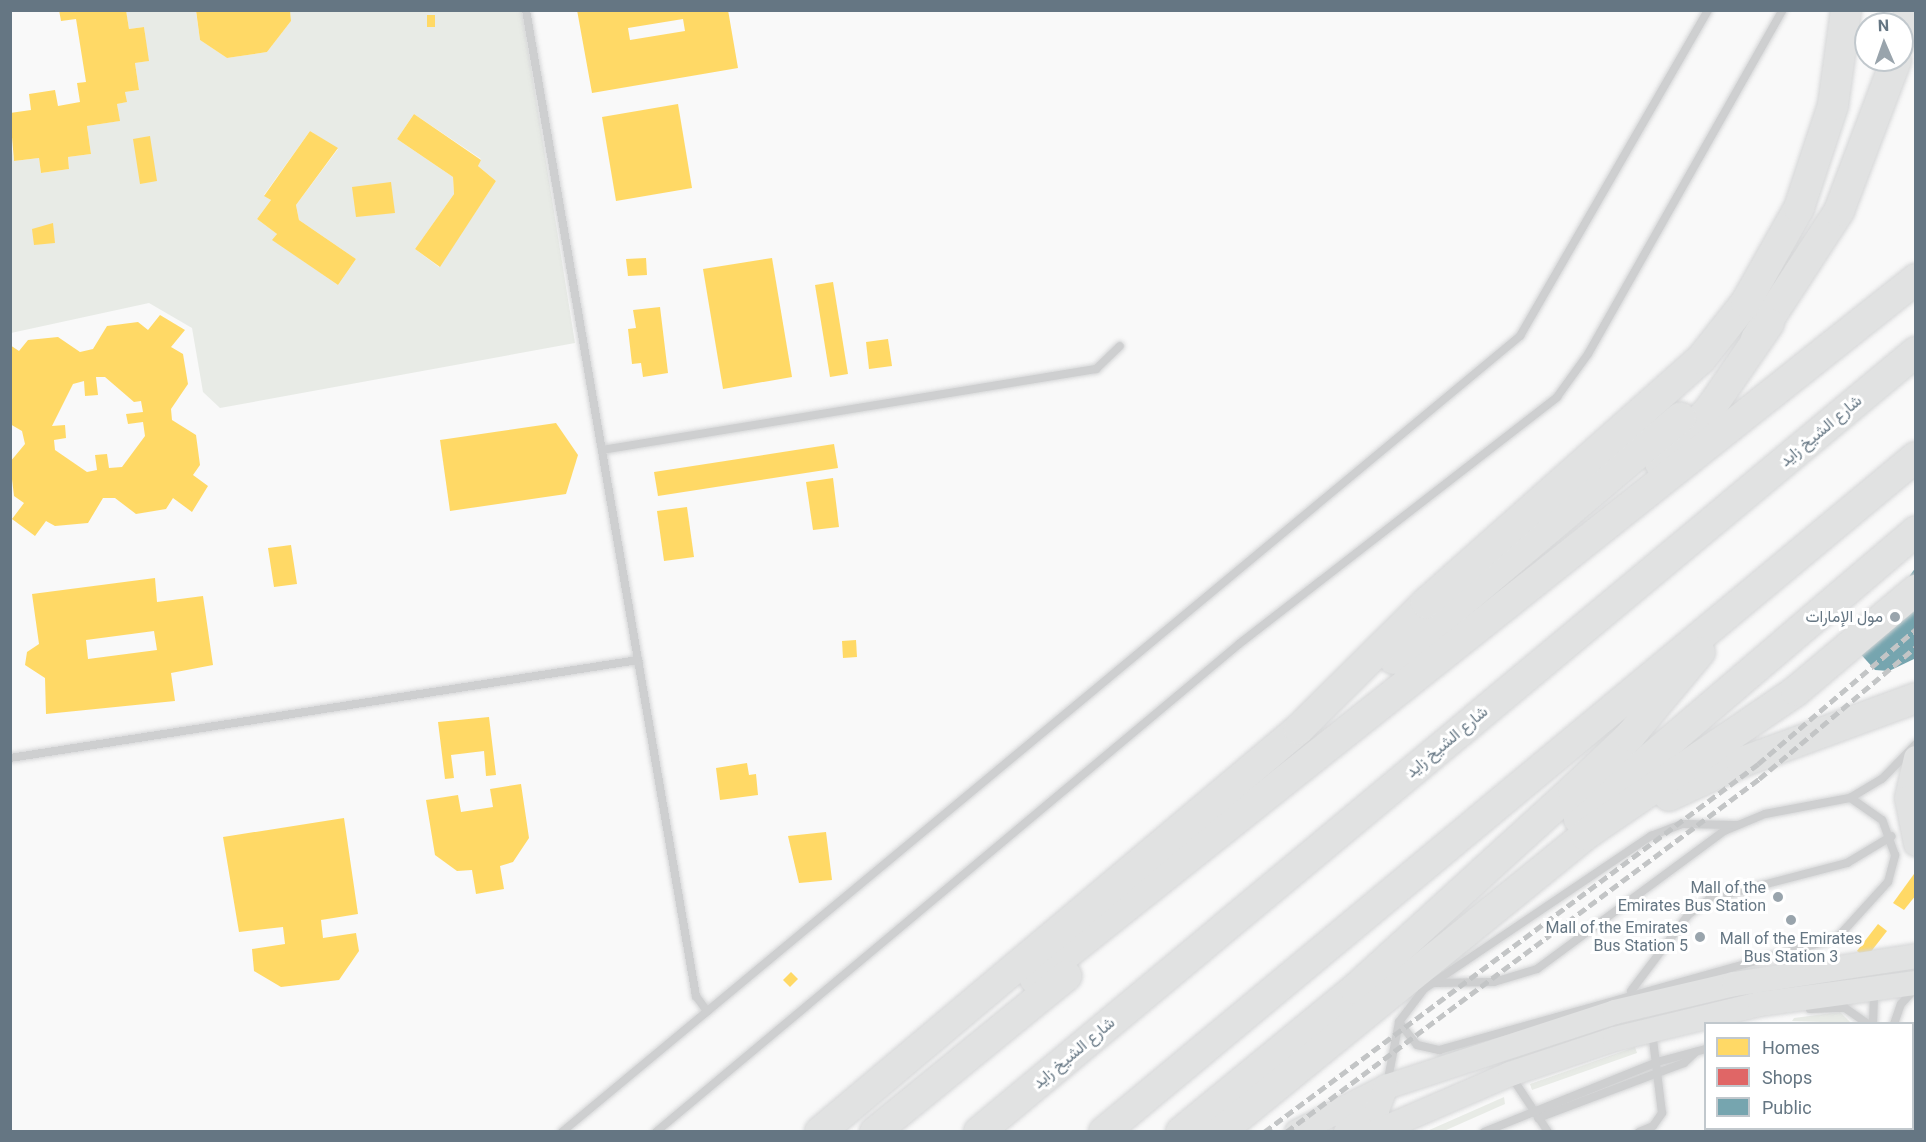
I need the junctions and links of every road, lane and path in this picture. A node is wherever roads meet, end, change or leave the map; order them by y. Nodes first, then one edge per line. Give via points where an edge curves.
1 (526, 10) edge
2 (1708, 10) edge
3 (1783, 10) edge
4 (1846, 10) edge
5 (1892, 72) edge
6 (1911, 281) edge
7 (1769, 323) junction
8 (1120, 346) dead end
9 (1916, 352) edge
10 (602, 450) junction
11 (1916, 457) edge
12 (1916, 531) edge
13 (1916, 590) edge
14 (1728, 613) junction
15 (638, 660) junction
16 (1916, 698) edge
17 (1299, 729) junction
18 (1916, 744) edge
19 (10, 758) edge
20 (1916, 758) edge
21 (1314, 760) junction
22 (1850, 798) junction
23 (1734, 825) junction
24 (1892, 836) junction
25 (1916, 844) edge
26 (1490, 911) junction
27 (1916, 956) edge
28 (1877, 962) junction
29 (1433, 983) junction
30 (1916, 983) edge
31 (1874, 988) junction
32 (1916, 988) edge
33 (1355, 989) junction
34 (1627, 995) junction
35 (1772, 1003) junction
36 (706, 1011) junction
37 (1399, 1022) junction
38 (1868, 1022) edge
39 (1870, 1022) edge
40 (1894, 1022) edge
41 (1651, 1029) junction
42 (970, 1041) junction
43 (1704, 1050) edge
44 (1696, 1052) junction
45 (1657, 1062) junction
46 (1658, 1073) junction
47 (1510, 1074) junction
48 (1386, 1087) junction
49 (1532, 1109) junction
50 (1538, 1118) junction
51 (1383, 1130) edge
52 (562, 1131) edge
53 (656, 1131) edge
54 (820, 1131) edge
55 (846, 1131) edge
56 (875, 1131) edge
57 (979, 1131) edge
58 (1104, 1131) edge
59 (1181, 1131) edge
60 (1221, 1131) edge
61 (1297, 1131) edge
62 (1346, 1131) edge
63 (1484, 1131) edge
64 (1548, 1131) edge
65 (1639, 1131) edge

1 - 10 lane
2 - 36 lane via 1520,336
3 - 53 lane via 1588,354 1557,397 1239,644
4 - 17 highway via 1834,96 1813,174 1783,240 1725,331 1676,385 1461,571
5 - 7 highway via 1877,120 1824,240
6 - 21 highway
7 - 17 highway via 1678,419 1392,661
7 - 21 highway via 1710,409 1662,460 1366,707
8 - 10 lane via 1096,369
9 - 57 highway, شارع الشيخ زايد
10 - 15 lane
11 - 14 highway
12 - 33 highway via 1526,864
13 - 26 highway via 1796,691 1585,836
14 - 33 highway via 1630,736
14 - 58 highway
15 - 19 lane
15 - 36 lane via 696,996
16 - 26 highway via 1688,786
17 - 54 highway
18 - 22 lane via 1882,779
20 - 25 street via 1907,798
21 - 42 highway via 1255,823
22 - 23 lane
22 - 24 lane via 1876,812
23 - 29 lane via 1683,824 1651,836
23 - 29 lane via 1537,969 1494,982
24 - 34 lane via 1847,863 1709,899 1688,915
24 - 34 lane via 1895,855 1887,882 1837,938
26 - 60 highway via 1403,988
27 - 28 street
28 - 31 street
28 - 48 street via 1734,984 1625,1009
29 - 37 lane via 1409,1004
30 - 31 street
31 - 35 street
31 - 39 lane
32 - 40 lane via 1901,1004
33 - 59 highway
34 - 37 lane via 1439,1050 1411,1041
35 - 38 lane via 1796,1010 1845,1008
35 - 41 street
36 - 52 lane
37 - 48 lane
41 - 45 lane
41 - 47 street
42 - 55 highway
42 - 56 highway
43 - 44 lane
44 - 45 lane
44 - 46 lane
45 - 46 lane
45 - 49 lane
46 - 50 lane
46 - 65 lane via 1662,1113 1653,1126
47 - 49 lane
47 - 51 street
48 - 61 street
48 - 62 street via 1371,1117
49 - 50 lane
49 - 63 lane
50 - 64 lane

